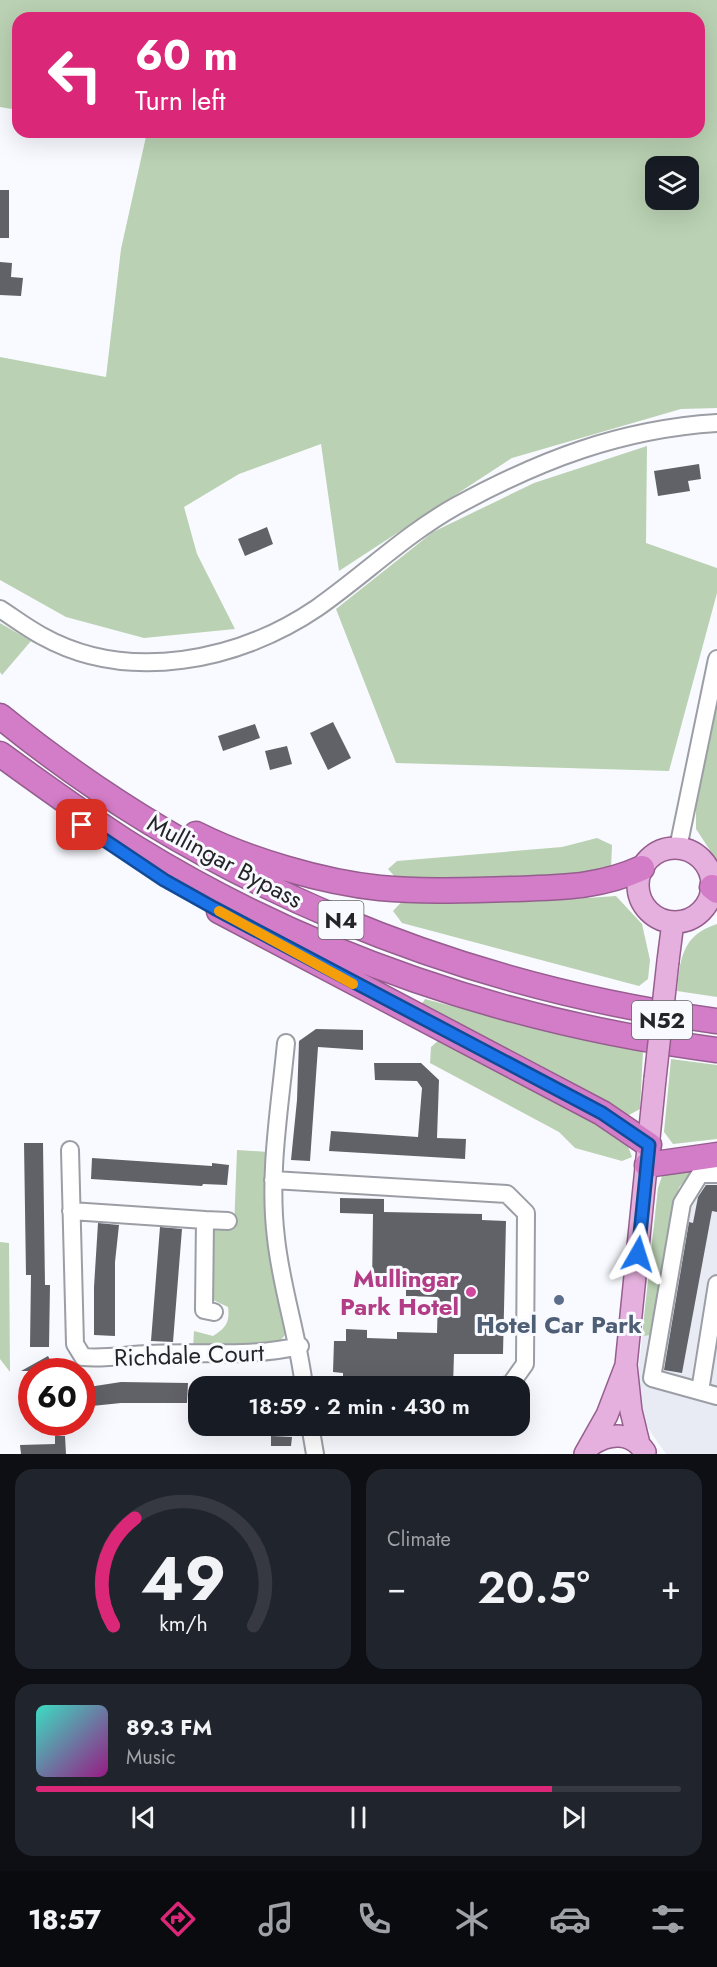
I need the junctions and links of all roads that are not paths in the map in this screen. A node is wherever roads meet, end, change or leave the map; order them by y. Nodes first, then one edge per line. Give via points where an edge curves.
1 (717, 423) edge
2 (0, 609) edge
3 (717, 659) edge
4 (0, 716) edge
5 (25, 736) junction
6 (0, 754) edge
7 (0, 761) edge
8 (678, 848) junction
9 (642, 868) junction
10 (715, 889) edge
11 (673, 922) junction
12 (717, 1021) edge
13 (286, 1043) dead end
14 (717, 1050) edge
15 (70, 1150) dead end
16 (648, 1155) junction
17 (717, 1155) edge
18 (717, 1174) edge
19 (273, 1180) junction
20 (71, 1210) junction
21 (205, 1220) junction
22 (228, 1221) dead end
23 (717, 1284) edge
24 (213, 1312) dead end
25 (300, 1346) junction
26 (626, 1365) junction
27 (303, 1376) edge
28 (516, 1376) edge
29 (700, 1392) junction
30 (717, 1396) edge
31 (312, 1436) edge
32 (588, 1449) edge
33 (643, 1449) edge
34 (315, 1454) edge

1 - 2 street via 678,426 602,442 550,459 454,507 317,607 237,648 181,660 124,662 69,648
3 - 8 street
4 - 5 highway, Mullingar Bypass / N4
5 - 9 highway, N4 via 203,837 331,879 438,891 503,889 597,885
5 - 12 highway, Mullingar Bypass / N4 via 135,813 223,864 388,939 479,970 583,998
6 - 14 highway, Mullingar Bypass / N4 via 135,848 214,891 349,954 444,990 513,1010 603,1032
7 - 16 highway, N4 via 21,782 164,880 602,1113
8 - 9 main road via 658,852
8 - 10 main road via 700,857
9 - 11 main road via 639,892 643,903 656,916
10 - 11 main road via 704,909
11 - 16 main road, N52, bridge
13 - 19 street
15 - 20 street, Richdale Court
16 - 17 highway
16 - 26 main road, N52
18 - 29 street via 700,1174 682,1203 652,1378
19 - 25 street via 276,1239
19 - 28 street via 507,1194 517,1202 526,1213 525,1364
20 - 21 street
20 - 25 street, Richdale Court via 75,1344 83,1357 266,1354
21 - 22 street
21 - 24 street, Richdale Court via 204,1310
23 - 29 street
25 - 27 street
26 - 32 main road, N52 via 607,1415
26 - 33 main road, N52 via 631,1411
29 - 30 street
31 - 34 street
32 - 33 main road, N52 via 610,1436 630,1438

